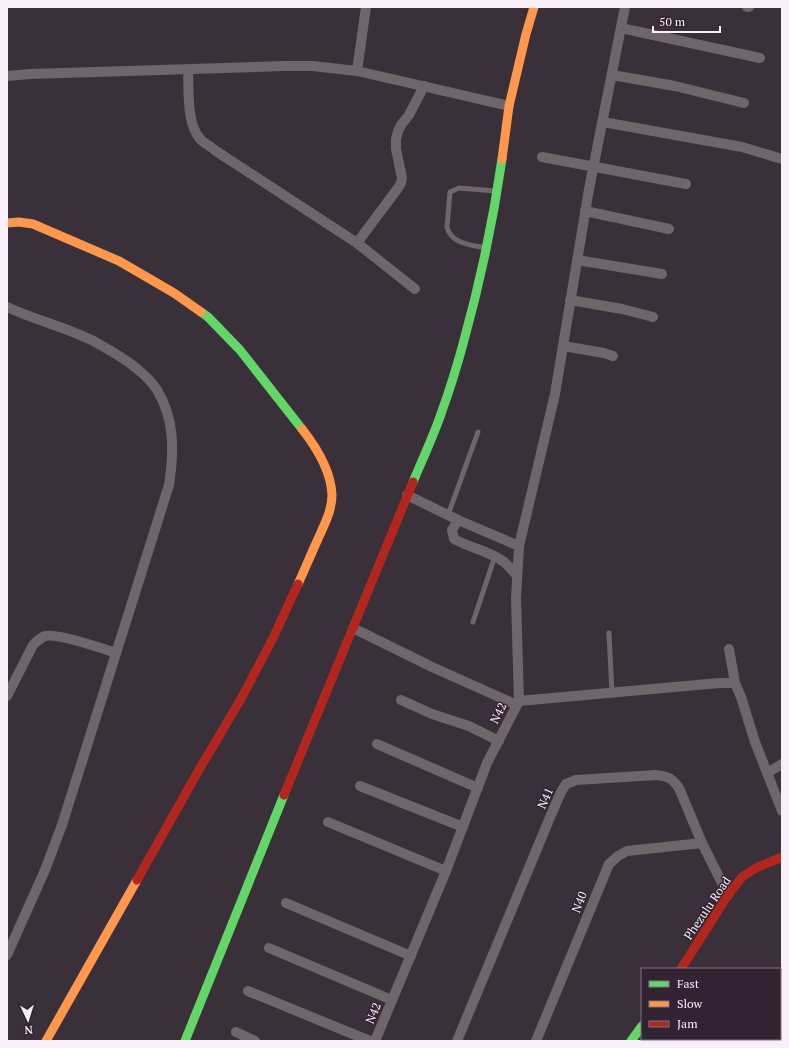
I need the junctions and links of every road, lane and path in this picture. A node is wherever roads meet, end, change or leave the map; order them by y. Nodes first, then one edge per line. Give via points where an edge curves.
1 (366, 7) edge
2 (534, 7) edge
3 (625, 7) edge
4 (621, 28) junction
5 (760, 58) dead end
6 (188, 70) junction
7 (357, 71) junction
8 (612, 75) junction
9 (7, 76) edge
10 (424, 86) junction
11 (744, 103) dead end
12 (509, 106) junction
13 (603, 122) junction
14 (542, 157) dead end
15 (782, 159) edge
16 (593, 166) junction
17 (686, 184) dead end
18 (497, 191) junction
19 (585, 211) junction
20 (7, 223) edge
21 (669, 229) dead end
22 (356, 243) junction
23 (487, 249) junction
24 (577, 260) junction
25 (662, 274) dead end
26 (415, 289) dead end
27 (570, 300) junction
28 (7, 307) edge
29 (653, 317) dead end
30 (563, 346) junction
31 (613, 356) dead end
32 (478, 432) dead end
33 (408, 495) junction
34 (448, 515) junction
35 (458, 520) junction
36 (519, 546) junction
37 (495, 556) junction
38 (517, 576) junction
39 (473, 622) dead end
40 (353, 628) junction
41 (608, 632) dead end
42 (729, 649) dead end
43 (116, 652) junction
44 (735, 683) junction
45 (612, 693) junction
46 (7, 696) edge
47 (401, 700) dead end
48 (518, 703) junction
49 (499, 741) junction
50 (377, 744) dead end
51 (782, 764) edge
52 (767, 773) junction
53 (360, 786) dead end
54 (478, 788) junction
55 (782, 811) edge
56 (328, 822) dead end
57 (463, 827) junction
58 (702, 844) junction
59 (782, 857) edge
60 (446, 871) junction
61 (728, 895) junction
62 (286, 903) dead end
63 (269, 948) dead end
64 (7, 955) edge
65 (411, 956) junction
66 (682, 968) edge
67 (248, 991) dead end
68 (392, 1000) junction
69 (641, 1027) edge
70 (236, 1032) dead end
71 (46, 1041) edge
72 (185, 1041) edge
73 (255, 1041) edge
74 (370, 1041) edge
75 (375, 1041) edge
76 (457, 1041) edge
77 (536, 1041) edge
78 (631, 1041) edge

1 - 7 street
2 - 12 street
3 - 4 street
4 - 5 street
4 - 8 street
6 - 7 street via 313,66
6 - 9 street
6 - 22 street via 191,117 194,129 201,140
7 - 10 street
8 - 11 street via 676,86
8 - 13 street
10 - 12 street
10 - 22 street via 401,125 396,139 401,183
12 - 18 street
13 - 15 street via 742,147
13 - 16 street
14 - 16 street
16 - 17 street
16 - 19 street
18 - 23 street
18 - 23 lane via 458,188 450,192 448,231 458,241
19 - 21 street
19 - 24 street
20 - 71 street via 33,224 119,261 208,318 240,350 308,437 323,461 329,476 332,496 329,515 273,638
22 - 26 street
23 - 33 street via 453,379
24 - 25 street
24 - 27 street
27 - 29 street
27 - 30 street
28 - 43 street via 88,338 126,360 143,373 157,390 165,407 172,444 169,485
30 - 31 street
30 - 36 street via 555,394
32 - 34 lane
33 - 34 street
33 - 40 street
34 - 35 street
35 - 36 street
35 - 37 street via 452,530 454,539
36 - 38 street
37 - 38 street via 505,562
37 - 39 lane
38 - 48 street
40 - 48 street via 432,667
40 - 72 street
41 - 45 lane
42 - 44 street
43 - 46 street via 68,639 50,636 39,639 33,645
43 - 64 street via 62,825
44 - 45 street, N42
44 - 52 street
45 - 48 street, N42
47 - 49 street via 432,714 469,726
48 - 49 street, N42
49 - 54 street, N42
50 - 54 street
51 - 52 street
52 - 55 street
53 - 57 street
54 - 57 street, N42
56 - 60 street
57 - 60 street, N42
58 - 61 street, N41
58 - 76 street, N41 via 679,788 666,776 656,774 576,780 566,784
58 - 77 street, N40 via 628,851 610,864
59 - 61 street, Phezulu Road via 743,876
60 - 65 street, N42
61 - 66 street, Phezulu Road
62 - 65 street
63 - 68 street
65 - 68 street, N42
67 - 74 street
68 - 75 street, N42
69 - 78 street
70 - 73 street

